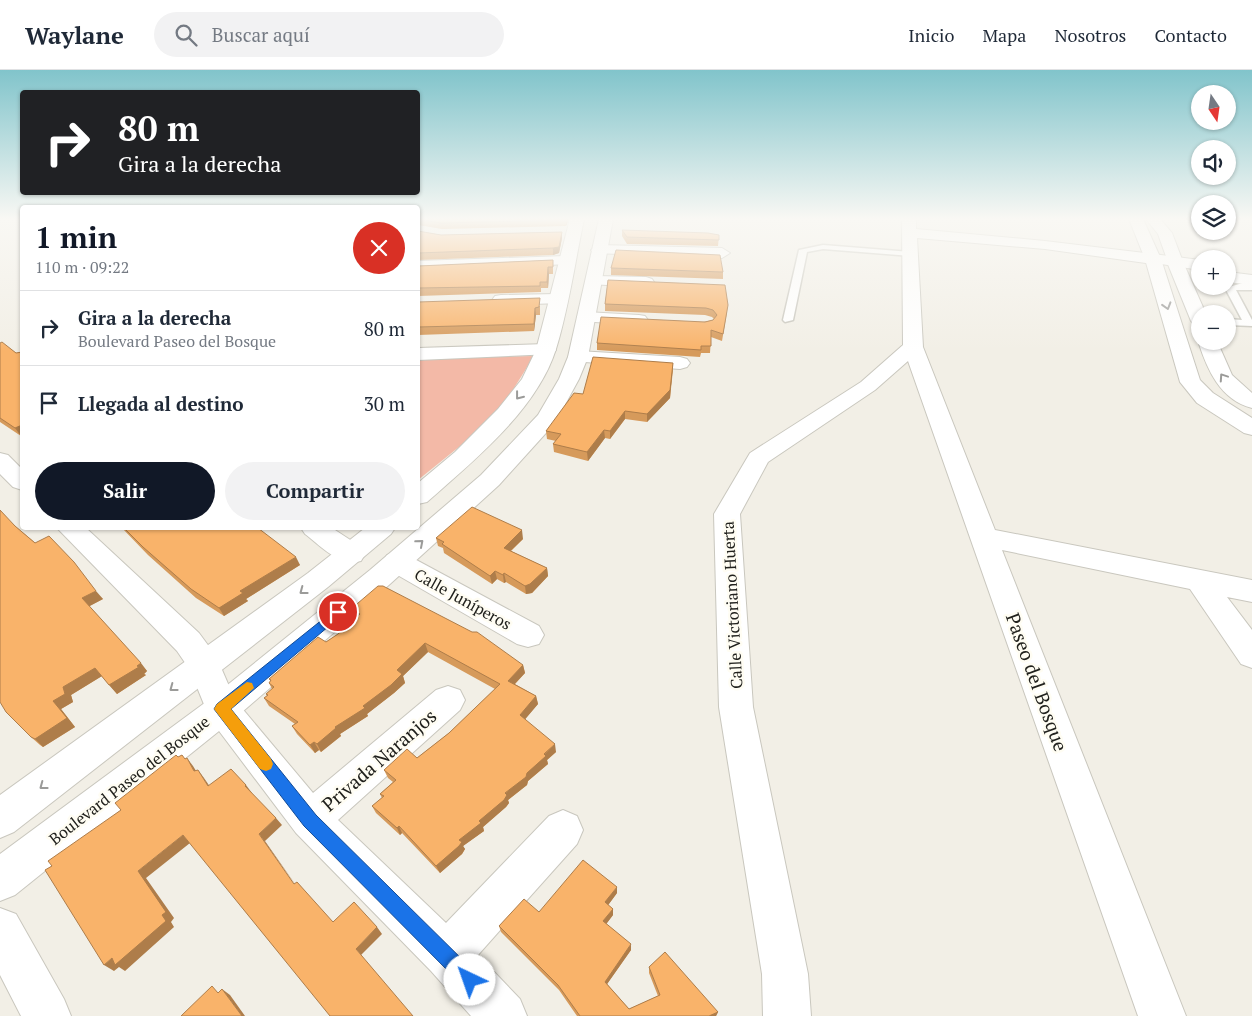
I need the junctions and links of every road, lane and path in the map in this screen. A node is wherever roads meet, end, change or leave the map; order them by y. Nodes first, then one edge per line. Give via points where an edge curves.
1 (502, 263) edge
2 (565, 263) edge
3 (597, 263) edge
4 (800, 263) edge
5 (911, 263) edge
6 (1154, 263) edge
7 (1155, 263) edge
8 (1176, 263) edge
9 (1191, 265) edge
10 (420, 266) edge
11 (1177, 266) junction
12 (1236, 269) edge
13 (1191, 270) edge
14 (1252, 272) edge
15 (1236, 278) edge
16 (1252, 280) edge
17 (594, 281) junction
18 (664, 283) edge
19 (1252, 287) edge
20 (557, 299) junction
21 (483, 301) edge
22 (1194, 305) edge
23 (586, 317) junction
24 (658, 320) edge
25 (788, 320) dead end
26 (1236, 323) edge
27 (1251, 324) edge
28 (913, 347) junction
29 (1211, 350) edge
30 (420, 354) edge
31 (545, 355) junction
32 (578, 356) junction
33 (680, 363) dead end
34 (1252, 402) edge
35 (1252, 428) edge
36 (0, 460) edge
37 (20, 480) edge
38 (490, 480) junction
39 (420, 494) edge
40 (72, 530) edge
41 (317, 530) edge
42 (380, 530) edge
43 (984, 537) junction
44 (351, 554) junction
45 (397, 562) junction
46 (1200, 581) junction
47 (1252, 591) edge
48 (528, 635) dead end
49 (1252, 655) edge
50 (204, 665) junction
51 (448, 700) dead end
52 (222, 709) junction
53 (3, 809) edge
54 (310, 820) junction
55 (563, 830) dead end
56 (0, 880) edge
57 (0, 930) edge
58 (447, 955) junction
59 (47, 1016) edge
60 (503, 1016) edge
61 (787, 1016) edge
62 (1162, 1016) edge

1 - 10 main road
2 - 20 main road
3 - 17 main road, Boulevard Paseo del Bosque
4 - 25 lane
5 - 28 main road
6 -> 35 main road via 1190,382 1204,398
7 - 11 main road
8 - 11 main road
9 - 11 main road
11 - 13 main road
11 - 22 main road
12 - 14 main road
15 - 16 main road
17 - 18 main road
17 - 23 main road, Boulevard Paseo del Bosque
19 - 27 lane via 1230,288
20 - 21 main road
20 - 31 main road
23 - 24 main road
23 - 32 main road, Boulevard Paseo del Bosque
26 - 27 lane
28 - 43 main road, Paseo del Bosque
28 - 61 main road, Calle Victoriano Huerta via 868,386 758,458 727,514 736,707 785,974
34 -> 29 main road via 1221,378
30 - 31 main road
31 - 38 main road via 552,364 544,392 492,460
31 -> 39 main road via 532,380 506,414
32 - 33 main road
32 - 38 main road, Boulevard Paseo del Bosque via 570,379 547,418
36 - 37 main road
45 -> 38 main road, Boulevard Paseo del Bosque
40 - 50 main road via 188,642
41 - 44 main road
42 - 44 main road
43 - 46 main road
43 - 62 main road, Paseo del Bosque
44 -> 50 main road
45 - 48 main road, Calle Juníperos
45 - 52 main road, Boulevard Paseo del Bosque
46 - 47 main road
46 - 49 main road
50 - 52 main road
50 -> 53 main road
51 - 54 main road, Privada Naranjos
52 - 54 main road
52 - 56 main road, Boulevard Paseo del Bosque
54 - 58 main road
55 - 58 main road
57 - 59 main road
58 - 60 main road

